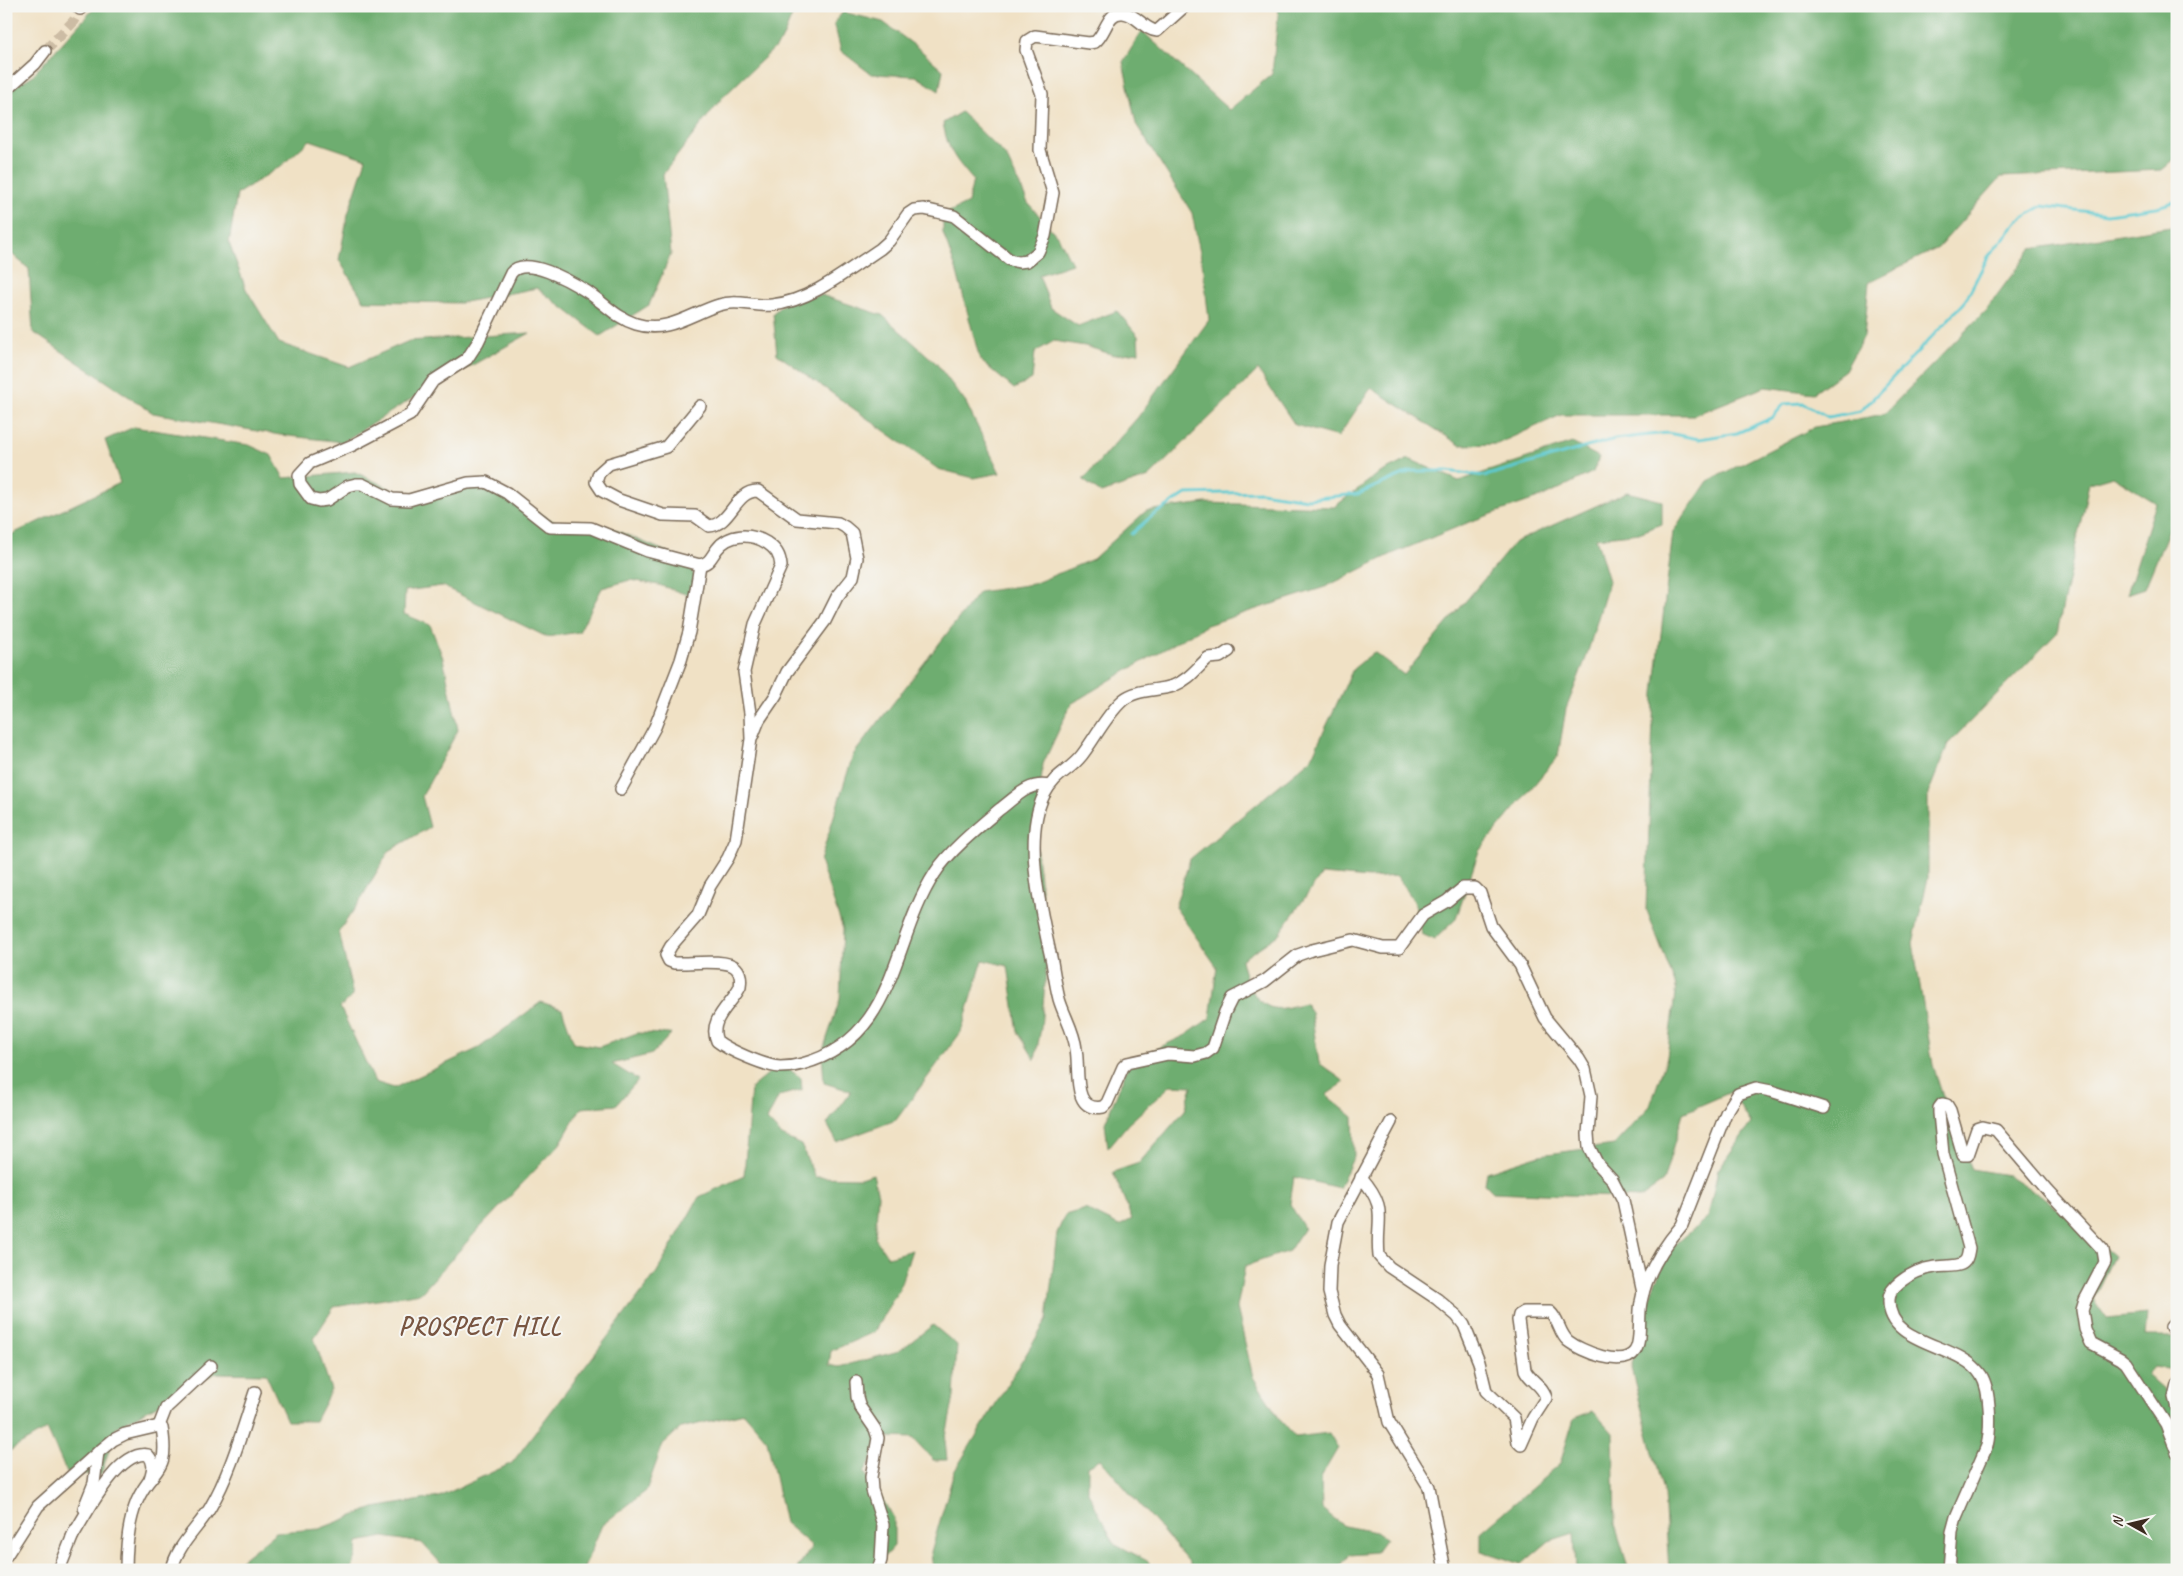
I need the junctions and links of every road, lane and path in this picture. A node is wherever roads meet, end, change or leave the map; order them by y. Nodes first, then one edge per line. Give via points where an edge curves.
1 (1185, 6) edge
2 (45, 51) tunnel mouth
3 (6, 90) edge
4 (700, 406) dead end
5 (700, 565) junction
6 (1229, 651) dead end
7 (751, 739) junction
8 (1049, 786) junction
9 (621, 789) dead end
10 (1824, 1108) dead end
11 (1391, 1122) dead end
12 (1361, 1177) junction
13 (1643, 1293) junction
14 (2177, 1321) edge
15 (2177, 1335) edge
16 (211, 1366) dead end
17 (856, 1382) dead end
18 (2177, 1384) edge
19 (255, 1392) dead end
20 (2177, 1408) edge
21 (159, 1426) junction
22 (98, 1452) junction
23 (2177, 1452) edge
24 (146, 1488) junction
25 (72, 1537) junction
26 (6, 1556) edge
27 (59, 1570) edge
28 (126, 1570) edge
29 (172, 1570) edge
30 (878, 1570) edge
31 (1446, 1570) edge
32 (1949, 1570) edge

1 - 5 street via 1158,32 1132,15 1121,12 1112,16 1095,42 1035,36 1027,41 1026,50 1042,94 1040,150 1053,193 1042,243 1033,258 1019,262 1010,260 954,216 931,210 914,210 880,250 812,292 773,305 721,304 675,324 659,326 637,324 623,318 584,289 543,270 520,266 509,276 468,359 432,381 410,415 310,463 299,475 300,484 311,499 323,501 348,486 362,484 392,499 409,500 468,483 486,482 507,493 550,527 591,528 647,551
2 - 3 street
4 - 7 street via 666,447 618,460 603,468 597,477 599,488 662,516 695,516 709,526 720,522 746,494 758,491 797,519 838,523 845,527 852,533 856,552 853,577 787,672
5 - 7 street via 708,563 721,545 738,536 754,537 766,543 775,549 780,559 778,574 760,608 744,672
5 - 9 street via 681,660 652,734
6 - 8 street via 1220,657 1208,658 1192,675 1174,685 1138,692 1124,699 1081,756
7 - 8 street via 733,847 693,923 666,956 674,963 724,963 739,971 740,987 720,1016 715,1036 721,1044 774,1066 796,1066 816,1060 854,1037 867,1023 888,984 917,908 936,872 990,817 1028,787
8 - 13 street via 1035,822 1038,892 1059,999 1076,1044 1079,1089 1085,1104 1103,1107 1127,1063 1168,1054 1206,1054 1213,1048 1232,998 1265,981 1298,956 1353,940 1383,948 1399,948 1423,915 1464,888 1475,888 1480,893 1492,926 1520,965 1545,1018 1585,1069 1591,1096 1589,1147 1624,1200
10 - 13 street via 1756,1088 1738,1094 1726,1113 1682,1225 1669,1239
11 - 12 street
12 - 13 street via 1380,1207 1379,1256 1388,1267 1438,1299 1464,1325 1479,1362 1486,1391 1514,1418 1520,1445 1546,1398 1545,1392 1525,1370 1519,1315 1524,1312 1550,1312 1564,1336 1573,1344 1597,1355 1624,1358 1634,1353 1637,1347
12 - 31 street via 1334,1235 1329,1278 1332,1305 1340,1325 1378,1374 1389,1422 1430,1487
14 - 15 street via 2171,1327
16 - 21 street via 166,1408
17 - 30 street via 860,1408 878,1438 871,1477 883,1525
18 - 20 street via 2174,1397
19 - 29 street via 229,1468 210,1508 179,1553
21 - 22 street via 125,1434
21 - 24 street via 162,1428 165,1454 163,1464
22 - 25 street via 94,1483
22 - 26 street via 38,1506
23 - 32 street via 2166,1424 2126,1363 2086,1336 2082,1310 2104,1262 2103,1250 1996,1130 1977,1129 1968,1155 1963,1155 1950,1110 1942,1104 1938,1113 1943,1154 1969,1248 1968,1257 1960,1265 1936,1266 1910,1274 1895,1286 1889,1299 1896,1324 1908,1334 1967,1362 1981,1374 1988,1389 1987,1446 1956,1517
24 - 25 street via 154,1468 152,1460 146,1454 136,1455 110,1477
24 - 28 street via 130,1523
25 - 27 street

